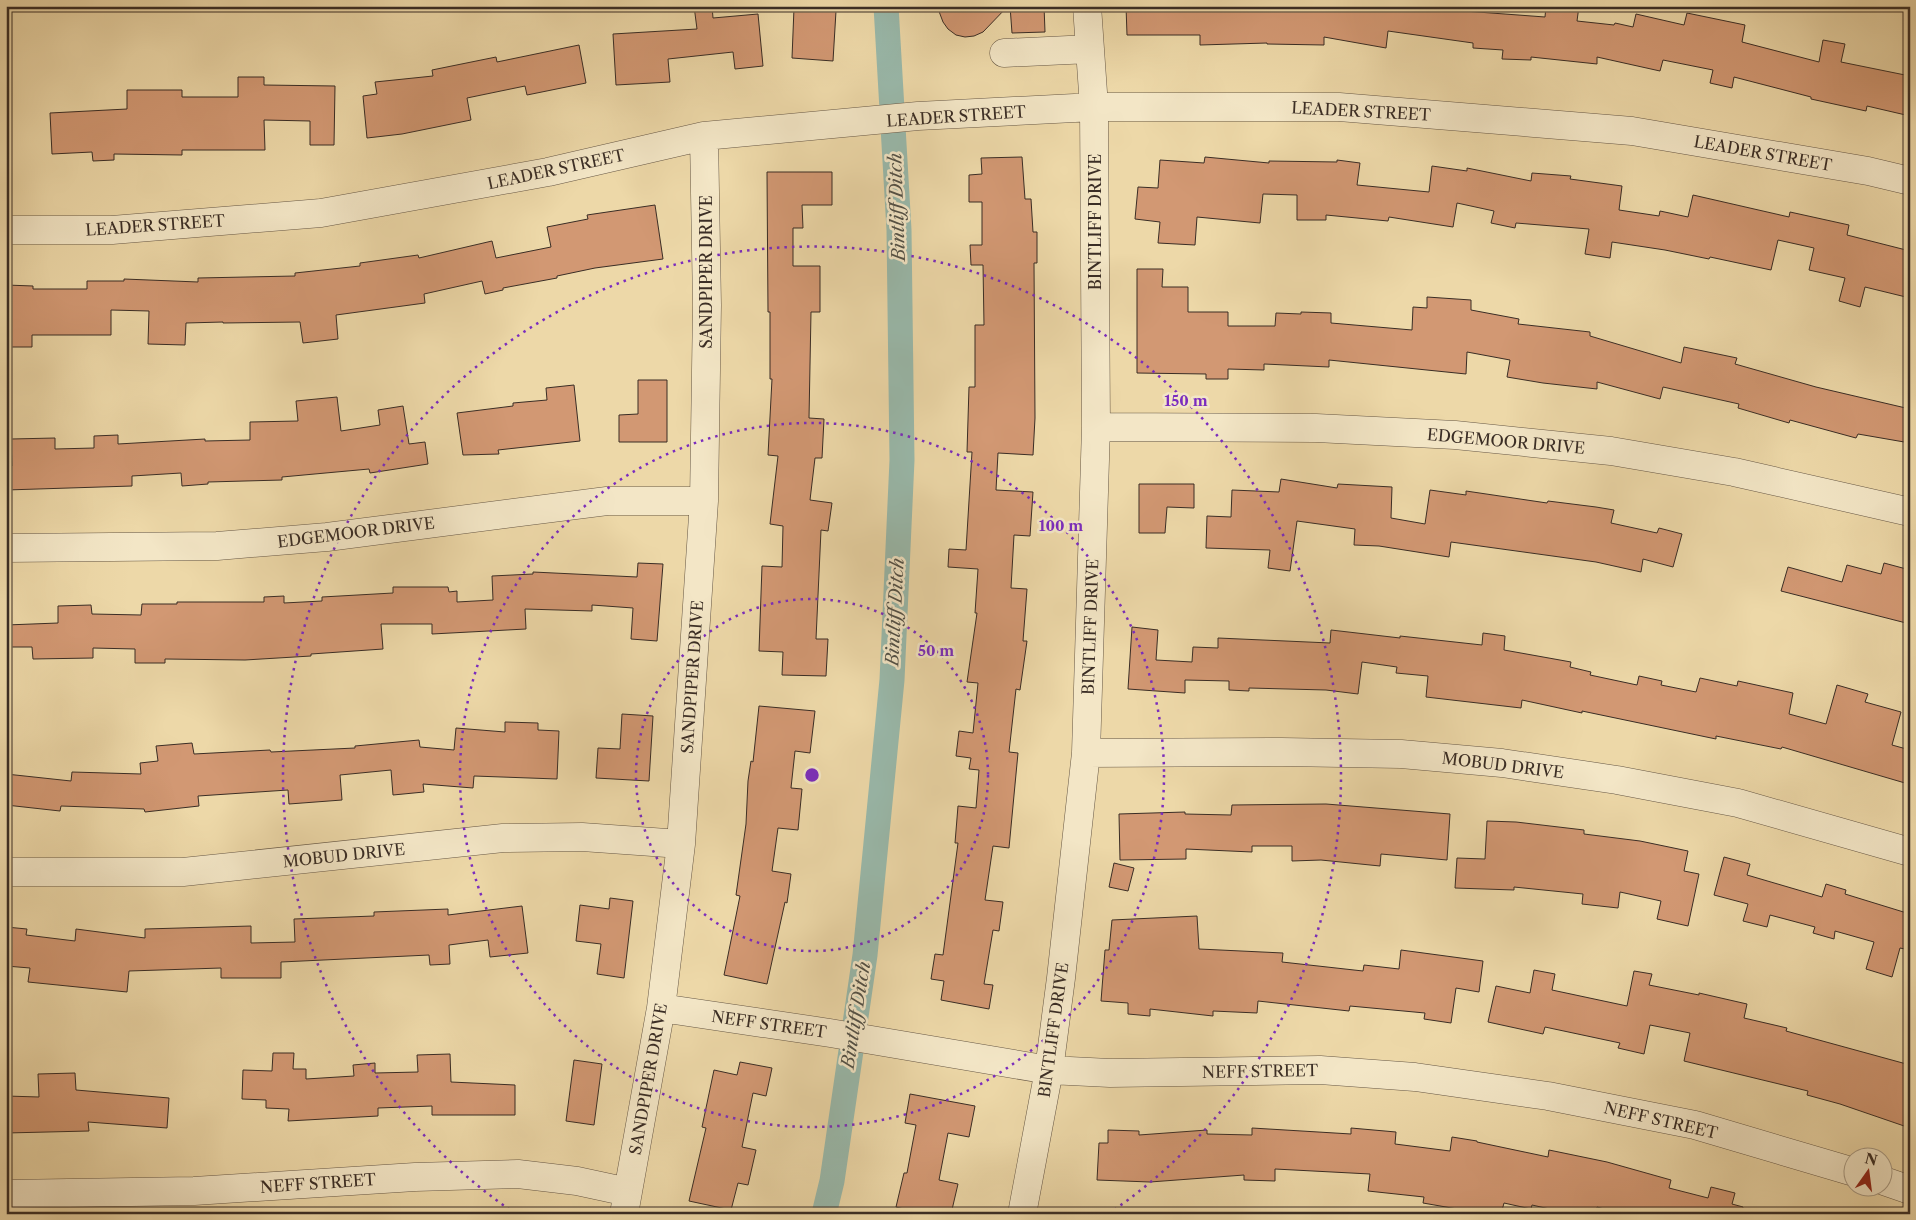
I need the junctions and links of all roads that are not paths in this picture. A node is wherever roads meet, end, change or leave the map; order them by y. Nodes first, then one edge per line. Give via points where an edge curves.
1 (1087, 6) edge
2 (1090, 49) junction
3 (1004, 53) dead end
4 (1094, 107) junction
5 (704, 136) junction
6 (1910, 181) edge
7 (6, 230) edge
8 (1096, 427) junction
9 (704, 501) junction
10 (1910, 512) edge
11 (6, 548) edge
12 (1086, 752) junction
13 (681, 844) junction
14 (1910, 852) edge
15 (6, 872) edge
16 (661, 1008) junction
17 (1049, 1070) junction
18 (1844, 1169) edge
19 (1894, 1184) edge
20 (1910, 1190) edge
21 (6, 1194) edge
22 (626, 1203) edge
23 (1022, 1214) edge

1 - 2 street, BINTLIFF DRIVE
2 - 3 street
2 - 4 street, BINTLIFF DRIVE
4 - 5 street, LEADER STREET via 918,116
4 - 6 street, LEADER STREET via 1339,107 1632,131 1868,170
4 - 8 street, BINTLIFF DRIVE
5 - 7 street, LEADER STREET via 548,172 321,213 112,230
5 - 9 street, SANDPIPER DRIVE via 707,305
8 - 10 street, EDGEMOOR DRIVE via 1316,428 1455,435 1611,451 1734,472
8 - 12 street, BINTLIFF DRIVE
9 - 11 street, EDGEMOOR DRIVE via 607,501 327,537 217,546
9 - 13 street, SANDPIPER DRIVE
12 - 14 street, MOBUD DRIVE via 1391,754 1502,763 1618,780 1738,803
12 - 17 street, BINTLIFF DRIVE
13 - 15 street, MOBUD DRIVE via 582,838 503,838 183,872
13 - 16 street, SANDPIPER DRIVE
16 - 17 street, NEFF STREET
16 - 22 street, SANDPIPER DRIVE
17 - 18 street, NEFF STREET via 1110,1073 1320,1070 1415,1077 1548,1096 1695,1125
17 - 23 street, BINTLIFF DRIVE
19 - 20 street
21 - 22 street, NEFF STREET via 194,1191 518,1174 577,1181

